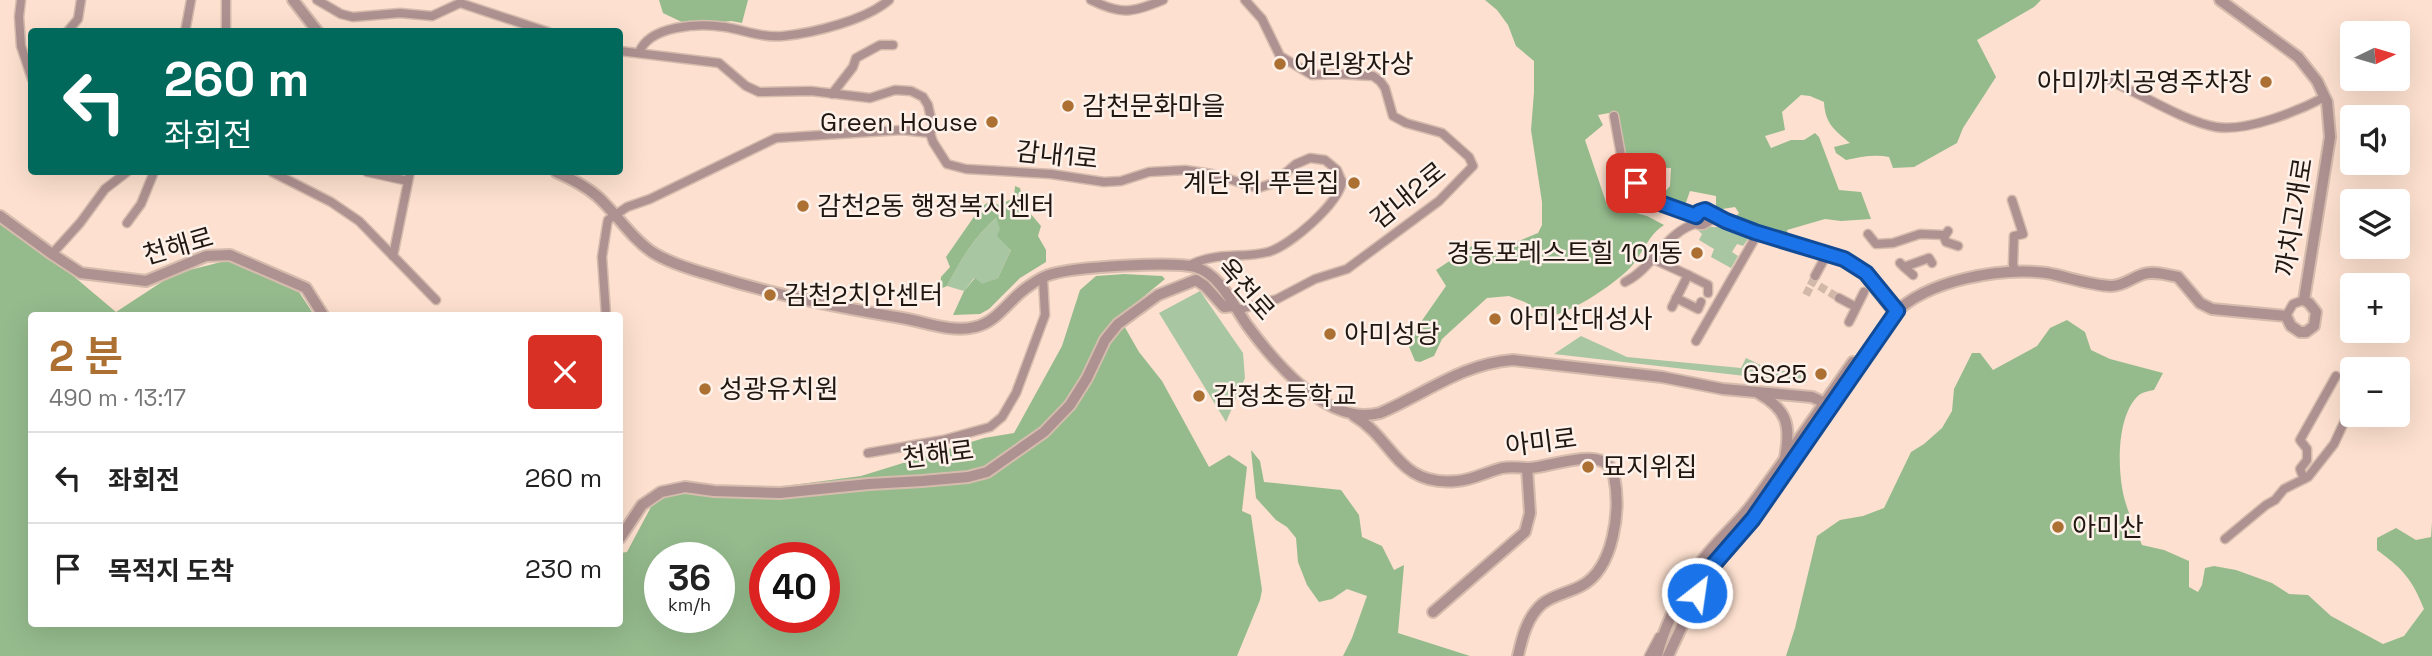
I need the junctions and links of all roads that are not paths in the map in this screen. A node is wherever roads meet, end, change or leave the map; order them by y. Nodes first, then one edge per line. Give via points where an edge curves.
1 (21, 0) edge
2 (81, 0) edge
3 (191, 0) edge
4 (226, 0) edge
5 (293, 0) edge
6 (317, 0) edge
7 (889, 0) edge
8 (1091, 0) edge
9 (1163, 0) edge
10 (1244, 0) edge
11 (2220, 0) edge
12 (70, 28) edge
13 (186, 28) edge
14 (226, 28) edge
15 (315, 28) edge
16 (536, 28) edge
17 (893, 45) dead end
18 (623, 51) edge
19 (639, 53) junction
20 (28, 59) edge
21 (2112, 80) dead end
22 (832, 94) junction
23 (2324, 94) junction
24 (1614, 117) dead end
25 (930, 133) junction
26 (123, 175) edge
27 (153, 175) edge
28 (278, 175) edge
29 (381, 175) edge
30 (409, 175) edge
31 (561, 175) edge
32 (408, 181) junction
33 (2012, 200) dead end
34 (0, 216) edge
35 (615, 217) junction
36 (1697, 220) junction
37 (127, 223) dead end
38 (1756, 233) junction
39 (1868, 234) dead end
40 (1958, 246) dead end
41 (52, 254) junction
42 (1824, 255) junction
43 (393, 256) junction
44 (1653, 259) junction
45 (1932, 263) dead end
46 (1188, 266) junction
47 (2016, 271) junction
48 (1688, 275) junction
49 (1814, 275) tunnel mouth
50 (1913, 275) dead end
51 (1042, 278) junction
52 (1625, 282) dead end
53 (1864, 292) dead end
54 (1713, 298) junction
55 (1839, 298) tunnel mouth
56 (436, 300) dead end
57 (2304, 300) junction
58 (1701, 302) dead end
59 (1856, 307) junction
60 (1236, 308) junction
61 (1894, 310) junction
62 (321, 312) edge
63 (606, 312) edge
64 (2286, 316) junction
65 (1849, 322) dead end
66 (1695, 340) dead end
67 (2336, 376) dead end
68 (1835, 387) junction
69 (1756, 392) junction
70 (1812, 397) junction
71 (1828, 404) junction
72 (1384, 411) junction
73 (1352, 415) junction
74 (2342, 427) edge
75 (1379, 438) junction
76 (868, 453) dead end
77 (1784, 461) junction
78 (1527, 468) junction
79 (2304, 479) junction
80 (623, 534) edge
81 (2225, 539) dead end
82 (1433, 612) dead end
83 (1665, 633) junction
84 (1516, 656) edge
85 (1649, 656) edge
86 (1657, 656) edge
87 (1668, 656) edge

1 - 20 street via 21,46
2 - 12 street via 78,19
3 - 13 street
4 - 14 street
5 - 15 street
6 - 16 street via 352,17 432,16 460,3
7 - 19 street via 859,17 782,36 723,26 660,32 642,44
8 - 9 street via 1112,10 1141,9
10 - 60 street, 감내2로 via 1262,19 1280,56 1312,75 1373,76 1385,88 1392,116 1442,133 1473,166 1439,201 1347,269 1277,299
11 - 23 street, 까치고개로 via 2298,57
17 - 22 street via 880,45 856,58
18 - 19 street, 감내1로
19 - 22 street, 감내1로 via 719,63 759,92
21 - 23 street via 2216,127 2282,116
22 - 25 street, 감내1로 via 870,98 895,90 916,92 928,105
23 - 57 street, 까치고개로 via 2330,137
24 - 36 street via 1623,166 1635,176 1643,194
25 - 35 street via 902,130 776,138 627,207
25 - 46 street, 감내1로 via 940,155 952,166 1104,182 1171,169 1265,187 1310,158 1325,160 1337,170 1342,182 1336,198 1282,245 1272,251 1219,256
26 - 41 street via 105,189
27 - 37 street
28 - 43 street via 341,208
29 - 32 street
30 - 32 street
31 - 35 street, 옥천로 via 593,193
32 - 43 street
33 - 47 street via 2023,234 2014,236
34 - 41 street, 천해로
35 - 51 street, 옥천로 via 654,254 695,270 806,301 939,326 966,328 986,323
35 - 63 street via 608,220 602,257
36 - 38 street via 1703,225 1713,219
36 - 38 street via 1705,210
36 - 44 street via 1678,231
38 - 42 street
38 - 54 street
39 - 40 street via 1876,244 1947,233 1946,242
41 - 62 street, 천해로 via 81,273 146,281 206,256 230,255 306,288
42 - 49 street
42 - 61 street via 1844,259 1866,273
43 - 56 street
44 - 48 street
44 - 52 street
45 - 50 street via 1929,258 1903,265
46 - 51 street, 옥천로 via 1091,268
46 - 60 street, 옥천로 via 1212,277
47 - 61 street, 까치고개로 via 1978,276 1929,291
47 - 64 street, 까치고개로 via 2106,286 2142,274 2171,275 2212,309
48 - 54 street via 1708,285
48 - 58 street via 1674,302 1698,309
51 - 76 street via 1045,315 1016,393 1002,417 990,427 943,440
53 - 59 street
54 - 66 street
55 - 59 street
57 - 64 street via 2293,304
57 - 64 street, 까치고개로 via 2316,312 2314,326 2306,332 2295,331
59 - 65 street
60 - 73 street, 옥천로 via 1297,381 1322,402
60 - 80 street, 천해로 via 1224,307 1196,280 1158,295 1118,324 1070,405 1044,432 987,472 780,493 685,487 661,492 642,505
61 - 68 street
61 - 71 street, 까치고개로
67 - 79 street via 2300,440 2307,449 2307,460 2300,469
68 - 70 street
68 - 71 street
69 - 70 street
69 - 72 street via 1513,360 1465,370
69 - 77 street via 1772,401 1784,416 1788,435
70 - 71 street
71 - 77 street
71 - 87 street, 까치고개로 via 1753,519 1707,572
72 - 73 street
72 - 75 street via 1377,425
73 - 75 street, 아미로
74 - 79 street via 2334,444
75 - 78 street, 아미로 via 1408,471 1433,480 1475,479 1507,467
77 - 83 street via 1697,566
78 - 82 street via 1530,513 1525,532
78 - 84 street, 아미로 via 1583,458 1603,460 1612,468 1616,493 1611,548 1603,565 1580,587 1542,604 1527,624
79 - 81 street via 2284,489
83 - 85 street
83 - 86 street

